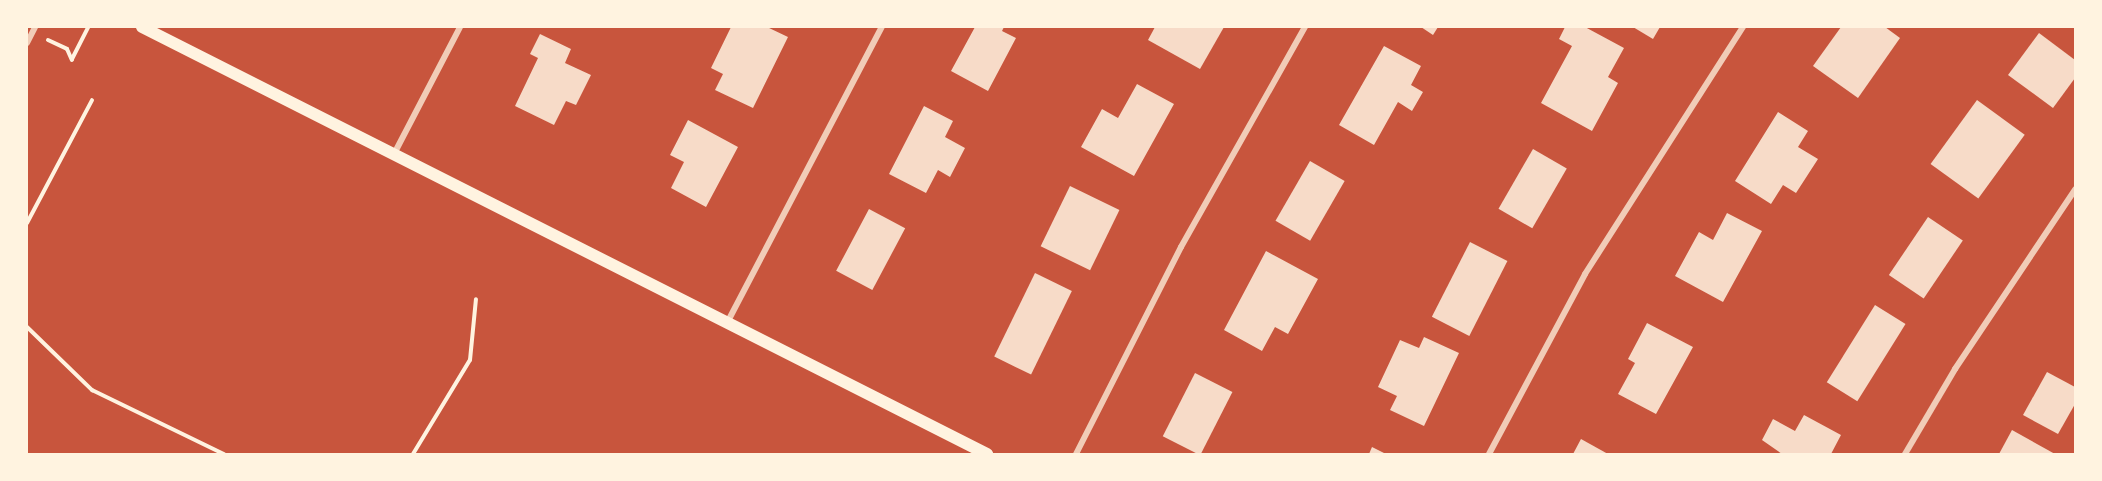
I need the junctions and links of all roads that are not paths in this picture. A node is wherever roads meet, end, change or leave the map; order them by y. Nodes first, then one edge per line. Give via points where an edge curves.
1 (142, 27) edge
2 (460, 27) edge
3 (882, 27) edge
4 (1305, 27) edge
5 (1743, 27) edge
6 (34, 30) edge
7 (27, 43) edge
8 (394, 154) junction
9 (2075, 190) edge
10 (727, 323) junction
11 (987, 454) edge
12 (1076, 454) edge
13 (1489, 454) edge
14 (1905, 454) edge

1 - 8 main road
2 - 8 street
3 - 10 street
4 - 12 street via 1181,248
5 - 13 street via 1585,274
6 - 7 street
8 - 10 main road
9 - 14 street via 1955,369
10 - 11 main road

